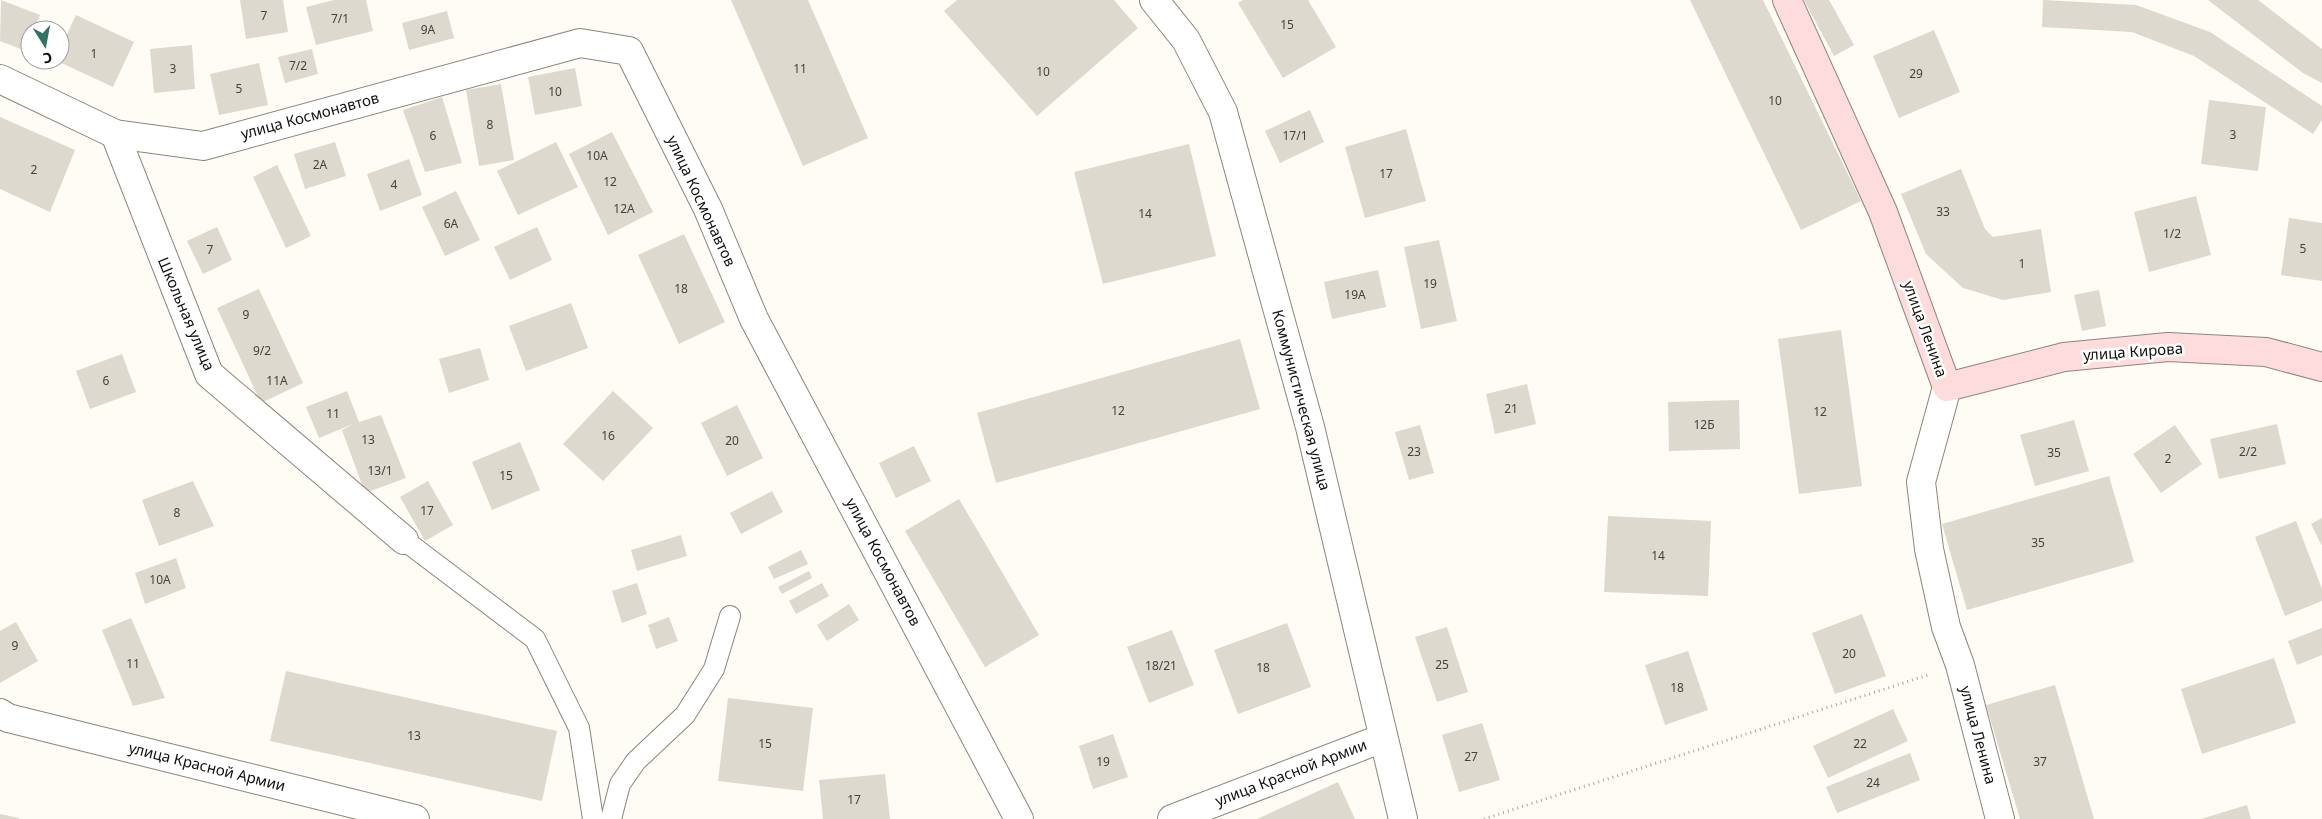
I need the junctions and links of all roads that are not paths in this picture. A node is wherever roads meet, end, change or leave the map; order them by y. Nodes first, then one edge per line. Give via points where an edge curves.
1 (1154, 0) edge
2 (1787, 0) edge
3 (0, 79) edge
4 (114, 134) junction
5 (2322, 367) edge
6 (1946, 387) junction
7 (404, 540) joint
8 (730, 616) dead end
9 (0, 713) edge
10 (1383, 738) junction
11 (415, 819) edge
12 (593, 819) edge
13 (611, 819) edge
14 (1019, 819) edge
15 (1172, 819) edge
16 (1403, 819) edge
17 (2000, 819) edge

1 - 10 street, Коммунистическая улица via 1186,40 1223,112 1310,427
2 - 6 main road, улица Ленина via 1883,212
3 - 4 street
4 - 7 street, Школьная улица via 209,374
4 - 14 street, улица Космонавтов via 203,146 580,43 629,52 708,209 754,319
5 - 6 main road, улица Кирова via 2266,352 2168,347 2064,357
6 - 17 street, улица Ленина via 1921,482 1929,549 1946,627 1960,665
7 - 12 lane via 535,639 579,728
8 - 13 lane via 714,669 685,715 636,761 620,784
9 - 11 street, улица Красной Армии via 8,718
10 - 15 street, улица Красной Армии
10 - 16 street, Коммунистическая улица

